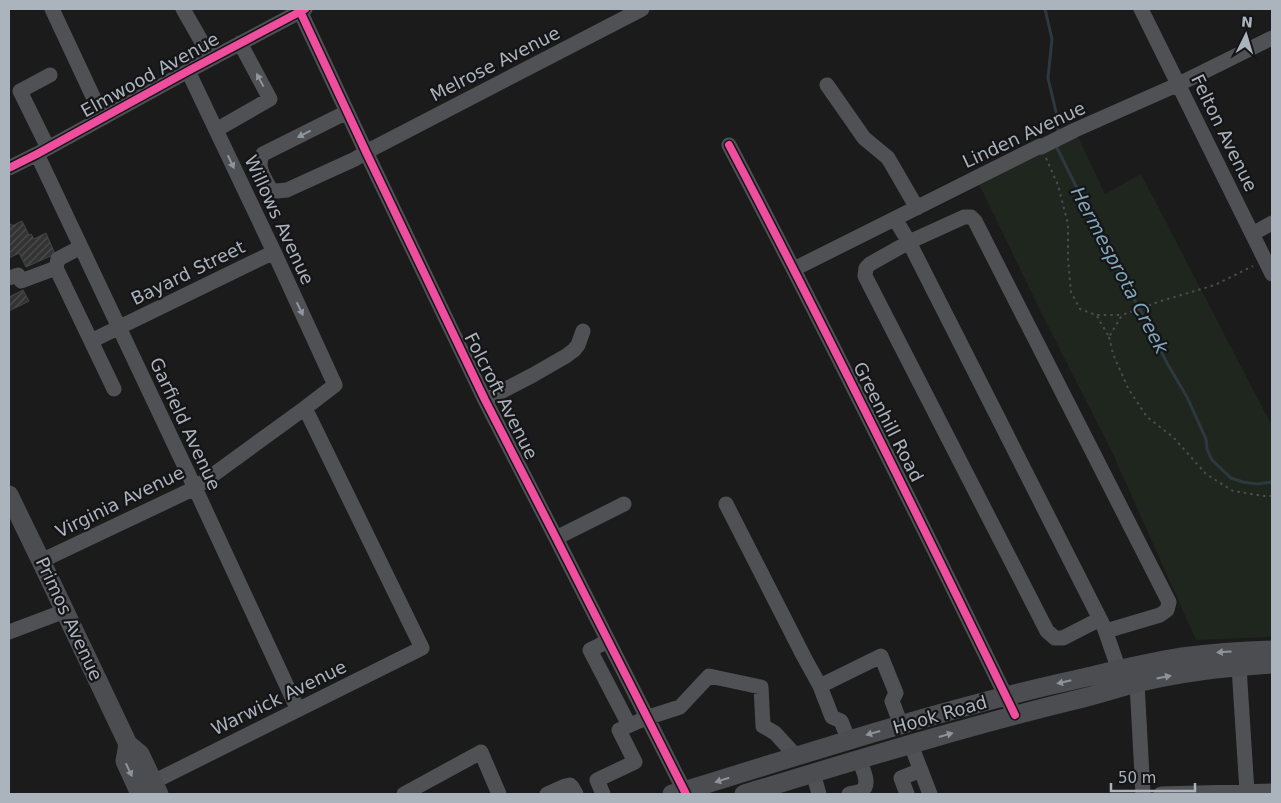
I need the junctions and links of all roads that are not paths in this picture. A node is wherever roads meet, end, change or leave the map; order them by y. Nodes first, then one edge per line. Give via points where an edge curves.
1 (52, 9) edge
2 (183, 9) edge
3 (642, 9) edge
4 (1141, 9) edge
5 (301, 10) edge
6 (1272, 38) edge
7 (240, 43) junction
8 (211, 58) junction
9 (188, 71) junction
10 (50, 74) dead end
11 (1179, 84) junction
12 (827, 85) dead end
13 (347, 112) junction
14 (103, 118) junction
15 (216, 130) junction
16 (729, 145) dead end
17 (42, 151) junction
18 (366, 152) junction
19 (9, 168) edge
20 (917, 208) junction
21 (895, 219) junction
22 (1272, 223) edge
23 (1252, 234) junction
24 (909, 242) junction
25 (81, 247) junction
26 (274, 252) junction
27 (56, 268) junction
28 (794, 270) junction
29 (1272, 274) edge
30 (9, 278) edge
31 (119, 327) junction
32 (583, 331) dead end
33 (91, 341) junction
34 (334, 385) joint
35 (114, 390) dead end
36 (485, 400) junction
37 (305, 408) junction
38 (195, 488) junction
39 (9, 495) edge
40 (624, 504) dead end
41 (726, 504) dead end
42 (14, 522) edge
43 (556, 538) junction
44 (41, 560) junction
45 (65, 610) junction
46 (1103, 625) junction
47 (9, 632) edge
48 (608, 641) junction
49 (1272, 650) edge
50 (1272, 664) edge
51 (1239, 667) junction
52 (1119, 670) junction
53 (1137, 683) junction
54 (820, 686) junction
55 (1006, 696) junction
56 (298, 710) junction
57 (1015, 714) junction
58 (646, 718) junction
59 (901, 725) junction
60 (629, 726) junction
61 (849, 741) junction
62 (911, 744) junction
63 (797, 757) junction
64 (859, 760) junction
65 (921, 770) junction
66 (813, 773) junction
67 (780, 789) edge
68 (1272, 791) edge
69 (146, 792) edge
70 (1247, 792) junction
71 (681, 793) edge
72 (404, 794) edge
73 (499, 794) edge
74 (547, 794) edge
75 (576, 794) edge
76 (603, 794) edge
77 (744, 794) edge
78 (819, 794) edge
79 (849, 794) edge
80 (907, 794) edge
81 (930, 794) edge
82 (1143, 794) edge
83 (1162, 794) edge

1 - 14 street
2 - 8 street
3 - 18 street, Melrose Avenue
4 - 11 street, Felton Avenue
5 - 7 street, Elmwood Avenue
5 - 13 street, Folcroft Avenue
6 - 11 street, Linden Avenue
7 - 8 street, Elmwood Avenue
15 -> 7 street via 270,99
8 - 9 street, Elmwood Avenue
9 - 14 street, Elmwood Avenue
9 - 15 street, Willows Avenue
10 - 17 street, Garfield Avenue via 20,91
11 - 20 street, Linden Avenue via 1040,146
11 - 23 street, Felton Avenue
12 - 20 street via 864,138 888,158
13 - 18 street, Folcroft Avenue
13 -> 18 street, Melrose Avenue via 263,154 260,168 271,190 287,190 356,160
14 - 17 street, Elmwood Avenue
15 -> 26 street, Willows Avenue
16 - 28 street, Greenhill Road
17 - 19 street, Elmwood Avenue
17 - 25 street, Garfield Avenue
18 - 36 street, Folcroft Avenue
20 - 21 street, Linden Avenue
21 - 24 street
21 - 28 street, Linden Avenue
22 - 23 street
23 - 29 street, Felton Avenue
24 - 46 street
24 - 46 street via 870,264 865,276 1047,632 1055,638 1063,638
24 - 46 street via 964,216 971,216 975,221 1169,602 1167,610 1160,615
25 - 27 street via 58,259
25 - 31 street, Garfield Avenue
26 - 31 street, Bayard Street
26 -> 34 street, Willows Avenue
27 - 30 street via 21,281 18,275
27 - 33 street
28 - 55 street, Greenhill Road
31 - 33 street, Bayard Street
31 - 38 street, Garfield Avenue
32 - 36 street via 578,345 566,356
33 - 35 street
34 - 37 street, Virginia Avenue
36 - 43 street, Folcroft Avenue
37 - 38 street, Virginia Avenue
37 - 56 street, Warwick Avenue via 422,648
38 - 44 street, Virginia Avenue
38 - 56 street, Garfield Avenue
39 - 42 main road, Primos Avenue
40 - 43 street
41 - 54 street
42 - 44 main road, Primos Avenue
43 - 48 street, Folcroft Avenue
44 - 45 main road, Primos Avenue
45 - 47 street
45 - 69 main road, Primos Avenue via 128,744 125,761
46 - 52 street
48 - 58 street, Folcroft Avenue
48 - 60 street via 590,650
49 -> 52 main road, Hook Road via 1181,657
50 - 51 main road, Hook Road
53 -> 51 main road, Hook Road via 1197,671
51 - 70 street
52 -> 55 main road, Hook Road
53 - 57 main road, Hook Road
53 - 82 street
54 - 59 street via 881,656 896,693 892,702
54 - 61 street via 832,717 841,721
55 - 57 street, Greenhill Road
55 - 59 main road, Hook Road
56 - 69 street, Warwick Avenue
62 -> 57 main road, Hook Road
58 - 60 street
58 - 63 street via 680,707 709,676 761,687 763,726 775,733
58 - 71 street, Folcroft Avenue
59 -> 61 main road, Hook Road
60 - 76 street via 619,730 634,762 597,780
61 - 63 main road, Hook Road
62 - 64 main road, Hook Road
62 - 65 street
63 -> 71 main road, Hook Road
64 - 66 main road, Hook Road
64 - 79 street via 867,782 863,790
65 - 80 street via 901,778
65 - 81 street
66 - 67 main road, Hook Road
66 - 78 street
67 - 77 main road, Hook Road
68 - 70 street
70 - 83 street
72 - 73 street via 481,752
74 - 75 street via 570,785

